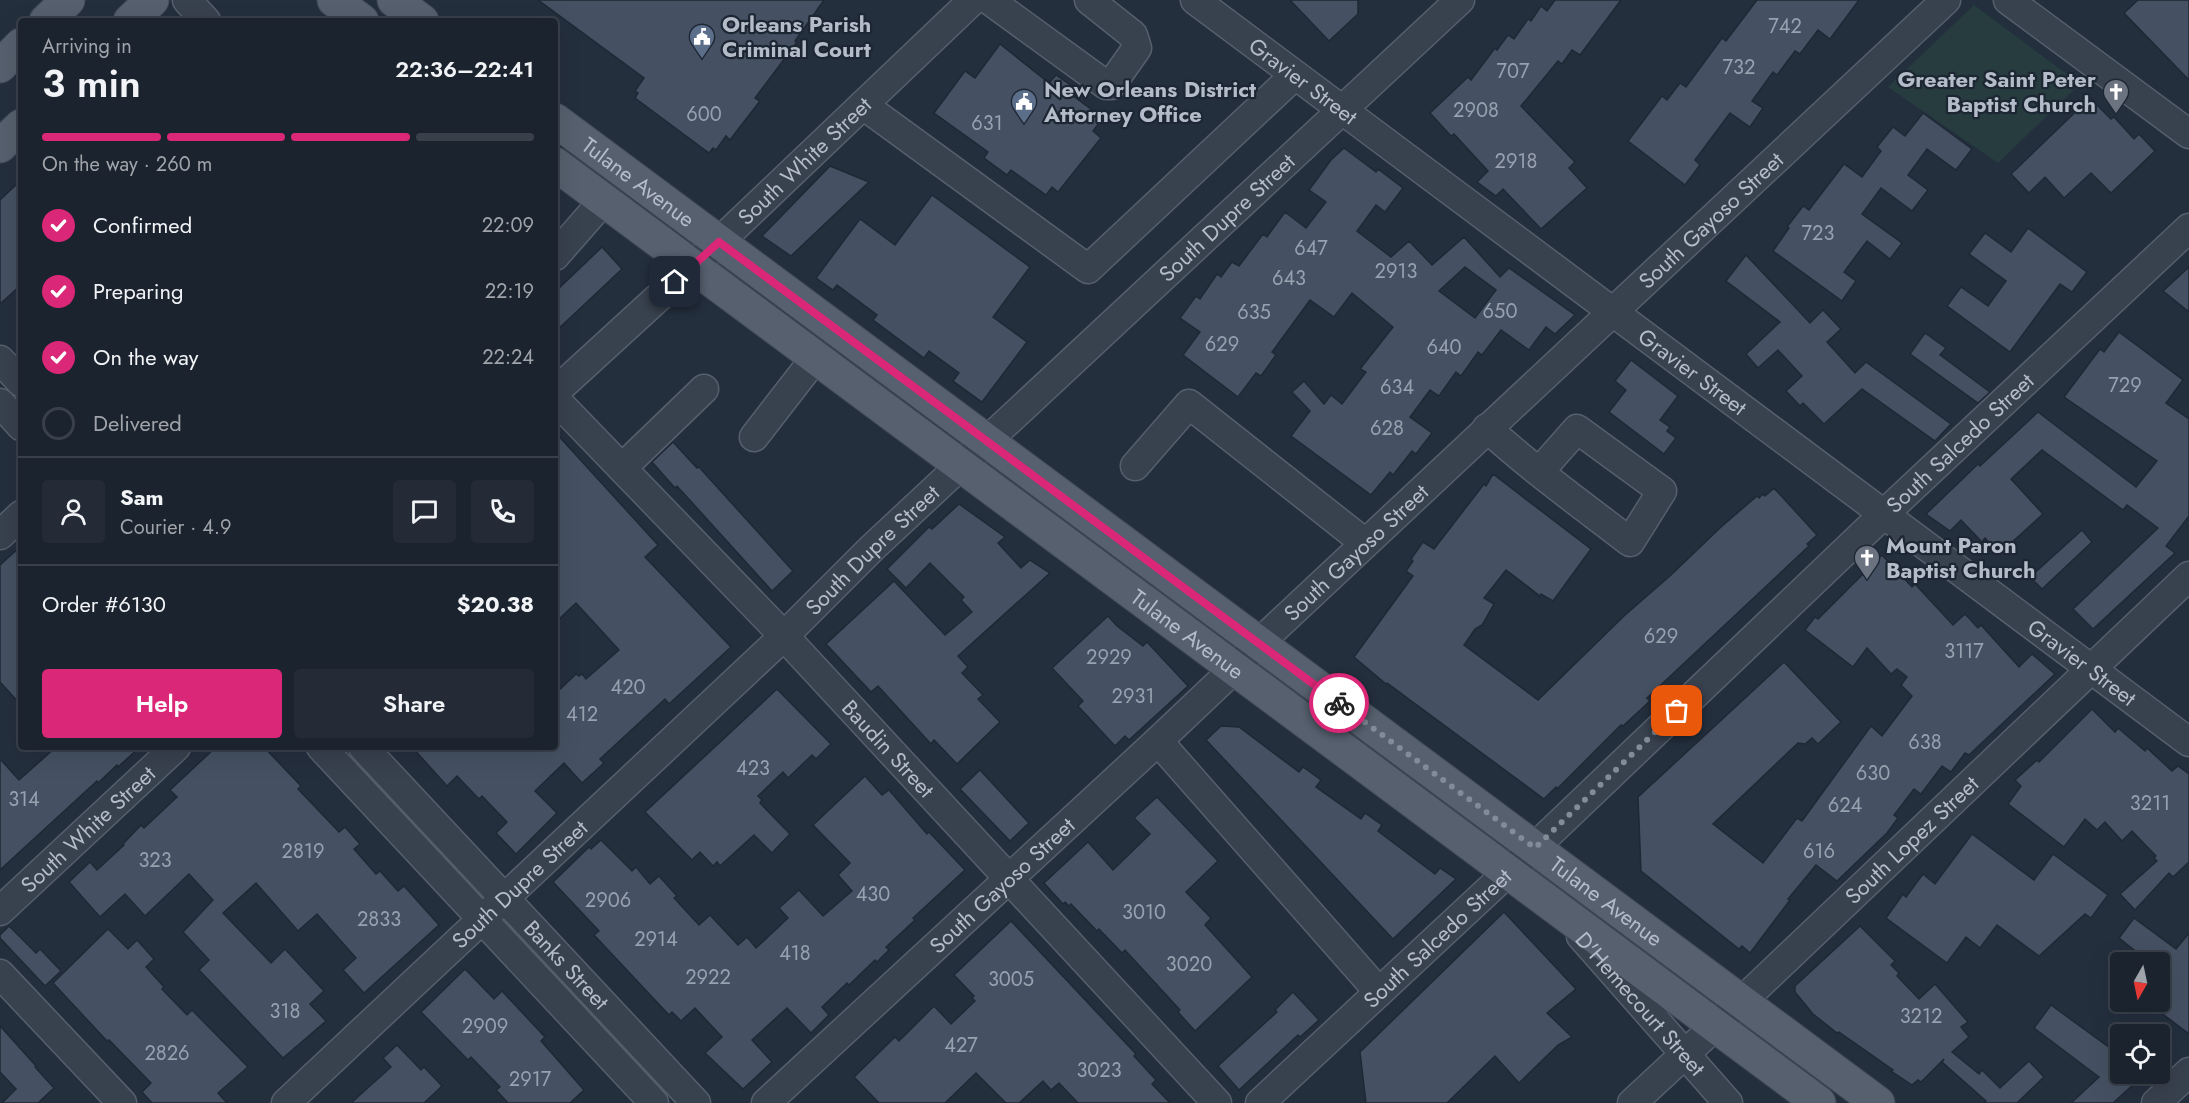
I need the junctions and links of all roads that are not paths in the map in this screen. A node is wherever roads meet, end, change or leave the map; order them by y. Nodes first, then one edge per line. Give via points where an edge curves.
1 (152, 0) edge
2 (187, 0) edge
3 (334, 0) edge
4 (394, 0) edge
5 (973, 0) edge
6 (989, 0) edge
7 (1089, 0) edge
8 (1195, 0) edge
9 (1460, 0) edge
10 (1946, 0) edge
11 (2008, 0) edge
12 (133, 18) edge
13 (203, 18) edge
14 (358, 18) edge
15 (418, 18) edge
16 (1295, 75) junction
17 (863, 105) junction
18 (1343, 110) junction
19 (558, 122) edge
20 (18, 129) edge
21 (2189, 134) edge
22 (0, 146) edge
23 (558, 166) edge
24 (604, 200) junction
25 (2189, 228) edge
26 (719, 242) junction
27 (558, 253) edge
28 (693, 266) junction
29 (1613, 311) junction
30 (816, 357) junction
31 (0, 360) edge
32 (18, 379) edge
33 (558, 389) edge
34 (704, 389) dead end
35 (558, 402) edge
36 (0, 403) edge
37 (18, 423) edge
38 (1487, 428) junction
39 (754, 437) dead end
40 (988, 441) junction
41 (962, 465) junction
42 (1135, 466) dead end
43 (622, 468) junction
44 (1539, 472) dead end
45 (1884, 514) junction
46 (18, 518) edge
47 (0, 535) edge
48 (1365, 543) junction
49 (2189, 576) edge
50 (784, 636) junction
51 (1259, 642) junction
52 (1235, 668) junction
53 (2091, 669) junction
54 (1158, 741) junction
55 (2189, 742) edge
56 (173, 750) edge
57 (324, 750) edge
58 (366, 750) edge
59 (1535, 848) junction
60 (1508, 871) junction
61 (1009, 880) junction
62 (505, 898) junction
63 (1554, 905) junction
64 (0, 911) edge
65 (482, 919) junction
66 (0, 974) edge
67 (1379, 992) junction
68 (1741, 1002) junction
69 (1716, 1026) junction
70 (1684, 1055) junction
71 (122, 1103) edge
72 (286, 1103) edge
73 (654, 1103) edge
74 (696, 1103) edge
75 (766, 1103) edge
76 (1217, 1103) edge
77 (1260, 1103) edge
78 (1632, 1103) edge
79 (1728, 1103) edge
80 (1819, 1103) edge
81 (1878, 1103) edge

1 - 12 main road
2 - 13 street
3 - 14 main road
4 - 15 main road
5 - 17 street, South White Street
6 - 7 street via 1112,86 1137,48 1133,35
8 - 16 street, Gravier Street
9 - 18 street, South Dupre Street
10 - 29 street, South Gayoso Street
11 - 21 street
16 - 17 street via 1088,269
16 - 18 street, Gravier Street
17 - 26 street, South White Street
18 - 29 street, Gravier Street
18 - 40 street, South Dupre Street
19 - 26 main road, Tulane Avenue
20 - 22 main road
23 - 24 main road, Tulane Avenue
24 - 27 street
24 - 28 main road, Tulane Avenue
25 - 45 street, South Salcedo Street
26 - 28 street, South White Street
26 - 40 main road, Tulane Avenue
28 - 30 main road, Tulane Avenue
28 - 33 street, South White Street
29 - 38 street, South Gayoso Street
29 - 45 street, Gravier Street
30 - 39 street
30 - 41 main road, Tulane Avenue
31 - 32 street
34 - 43 street
35 - 43 street, Baudin Street
36 - 37 street
38 - 44 street
38 - 48 street, South Gayoso Street
40 - 41 street, South Dupre Street
40 - 51 main road, Tulane Avenue
41 - 50 street, South Dupre Street
41 - 52 main road, Tulane Avenue
42 - 48 street via 1189,404
43 - 50 street, Baudin Street
45 - 53 street, Gravier Street
45 - 59 street, South Salcedo Street
46 - 47 street
48 - 51 street, South Gayoso Street
49 - 53 street, South Lopez Street
50 - 61 street, Baudin Street
50 - 62 street, South Dupre Street
51 - 52 street, South Gayoso Street
51 - 59 main road, Tulane Avenue
52 - 54 street, South Gayoso Street
52 - 60 main road, Tulane Avenue
53 - 55 street, Gravier Street
53 - 68 street, South Lopez Street
54 - 61 street, South Gayoso Street
54 - 67 street
56 - 64 street, South White Street
57 - 65 street, Banks Street
58 - 62 street, Banks Street
59 - 60 street, South Salcedo Street
59 - 68 main road, Tulane Avenue
60 - 63 main road, Tulane Avenue
60 - 67 street, South Salcedo Street
61 - 75 street, South Gayoso Street
61 - 76 street, Baudin Street
62 - 65 street, South Dupre Street
62 - 74 street, Banks Street
63 - 69 main road, Tulane Avenue
63 - 70 street, D'Hemecourt Street
65 - 72 street, South Dupre Street
65 - 73 street, Banks Street
66 - 71 street
67 - 77 street, South Salcedo Street
68 - 69 street, South Lopez Street
68 - 81 main road, Tulane Avenue
69 - 70 street, South Lopez Street
69 - 80 main road, Tulane Avenue
70 - 78 street, South Lopez Street
70 - 79 street, D'Hemecourt Street

